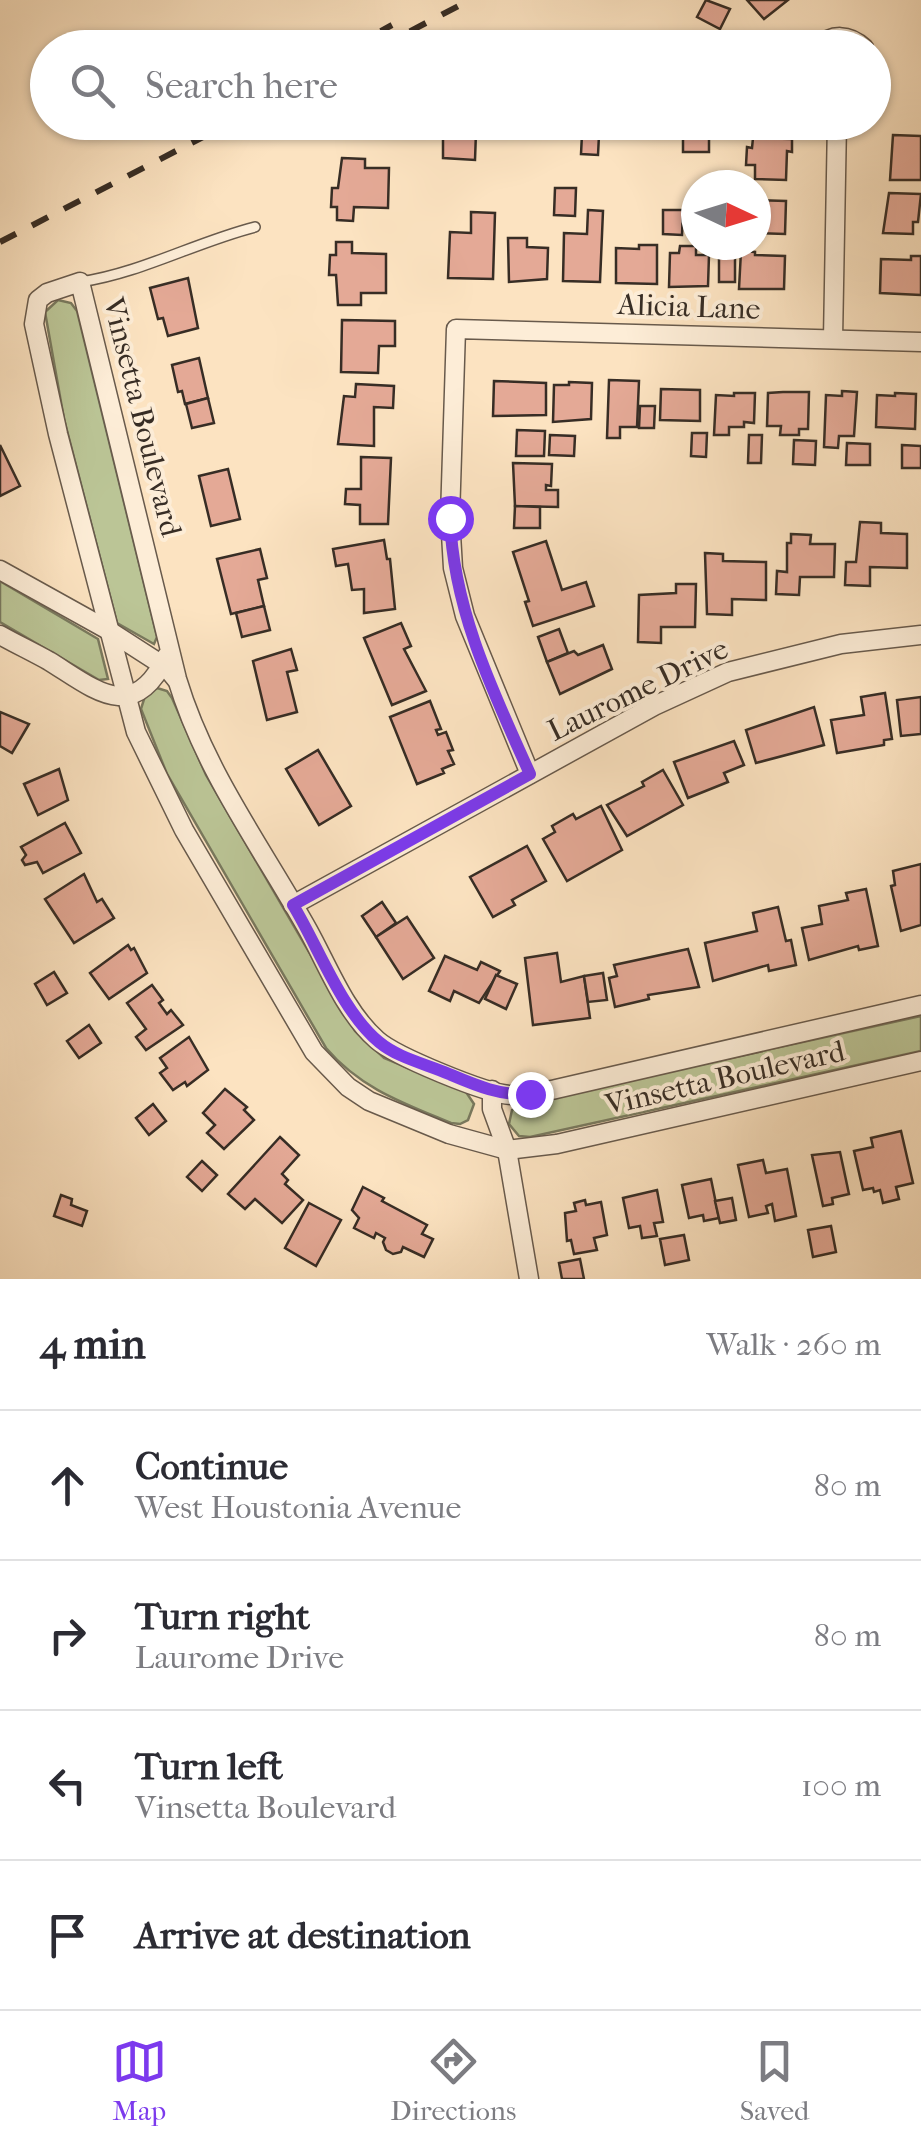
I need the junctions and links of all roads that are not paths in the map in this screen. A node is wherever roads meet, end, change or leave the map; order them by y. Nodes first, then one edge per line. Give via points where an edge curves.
1 (837, 140) edge
2 (256, 227) dead end
3 (80, 282) junction
4 (833, 339) junction
5 (921, 342) edge
6 (0, 570) edge
7 (108, 630) junction
8 (0, 635) edge
9 (921, 635) edge
10 (166, 657) junction
11 (124, 695) junction
12 (530, 774) junction
13 (293, 905) junction
14 (921, 1005) edge
15 (921, 1062) edge
16 (492, 1090) junction
17 (507, 1150) junction
18 (529, 1279) edge

1 - 4 street
2 - 3 lane
3 - 7 street, Vinsetta Boulevard via 38,300 34,324
3 - 10 street, Vinsetta Boulevard
4 - 5 street, Alicia Lane
4 - 12 street, Alicia Lane via 456,329 453,568 471,632
6 - 7 street
7 - 10 street
7 - 11 street, Vinsetta Boulevard
8 - 11 street via 98,694
9 - 12 street, Laurome Drive via 841,644 728,672
10 - 11 street via 144,685
10 - 13 street, Vinsetta Boulevard via 210,766
11 - 17 street, Vinsetta Boulevard via 176,815 314,1052 348,1087 382,1108
12 - 13 street, Laurome Drive
13 - 16 street, Vinsetta Boulevard via 356,1015 379,1042
14 - 16 street, Vinsetta Boulevard via 530,1094
15 - 17 street, Vinsetta Boulevard
16 - 17 street
17 - 18 street

